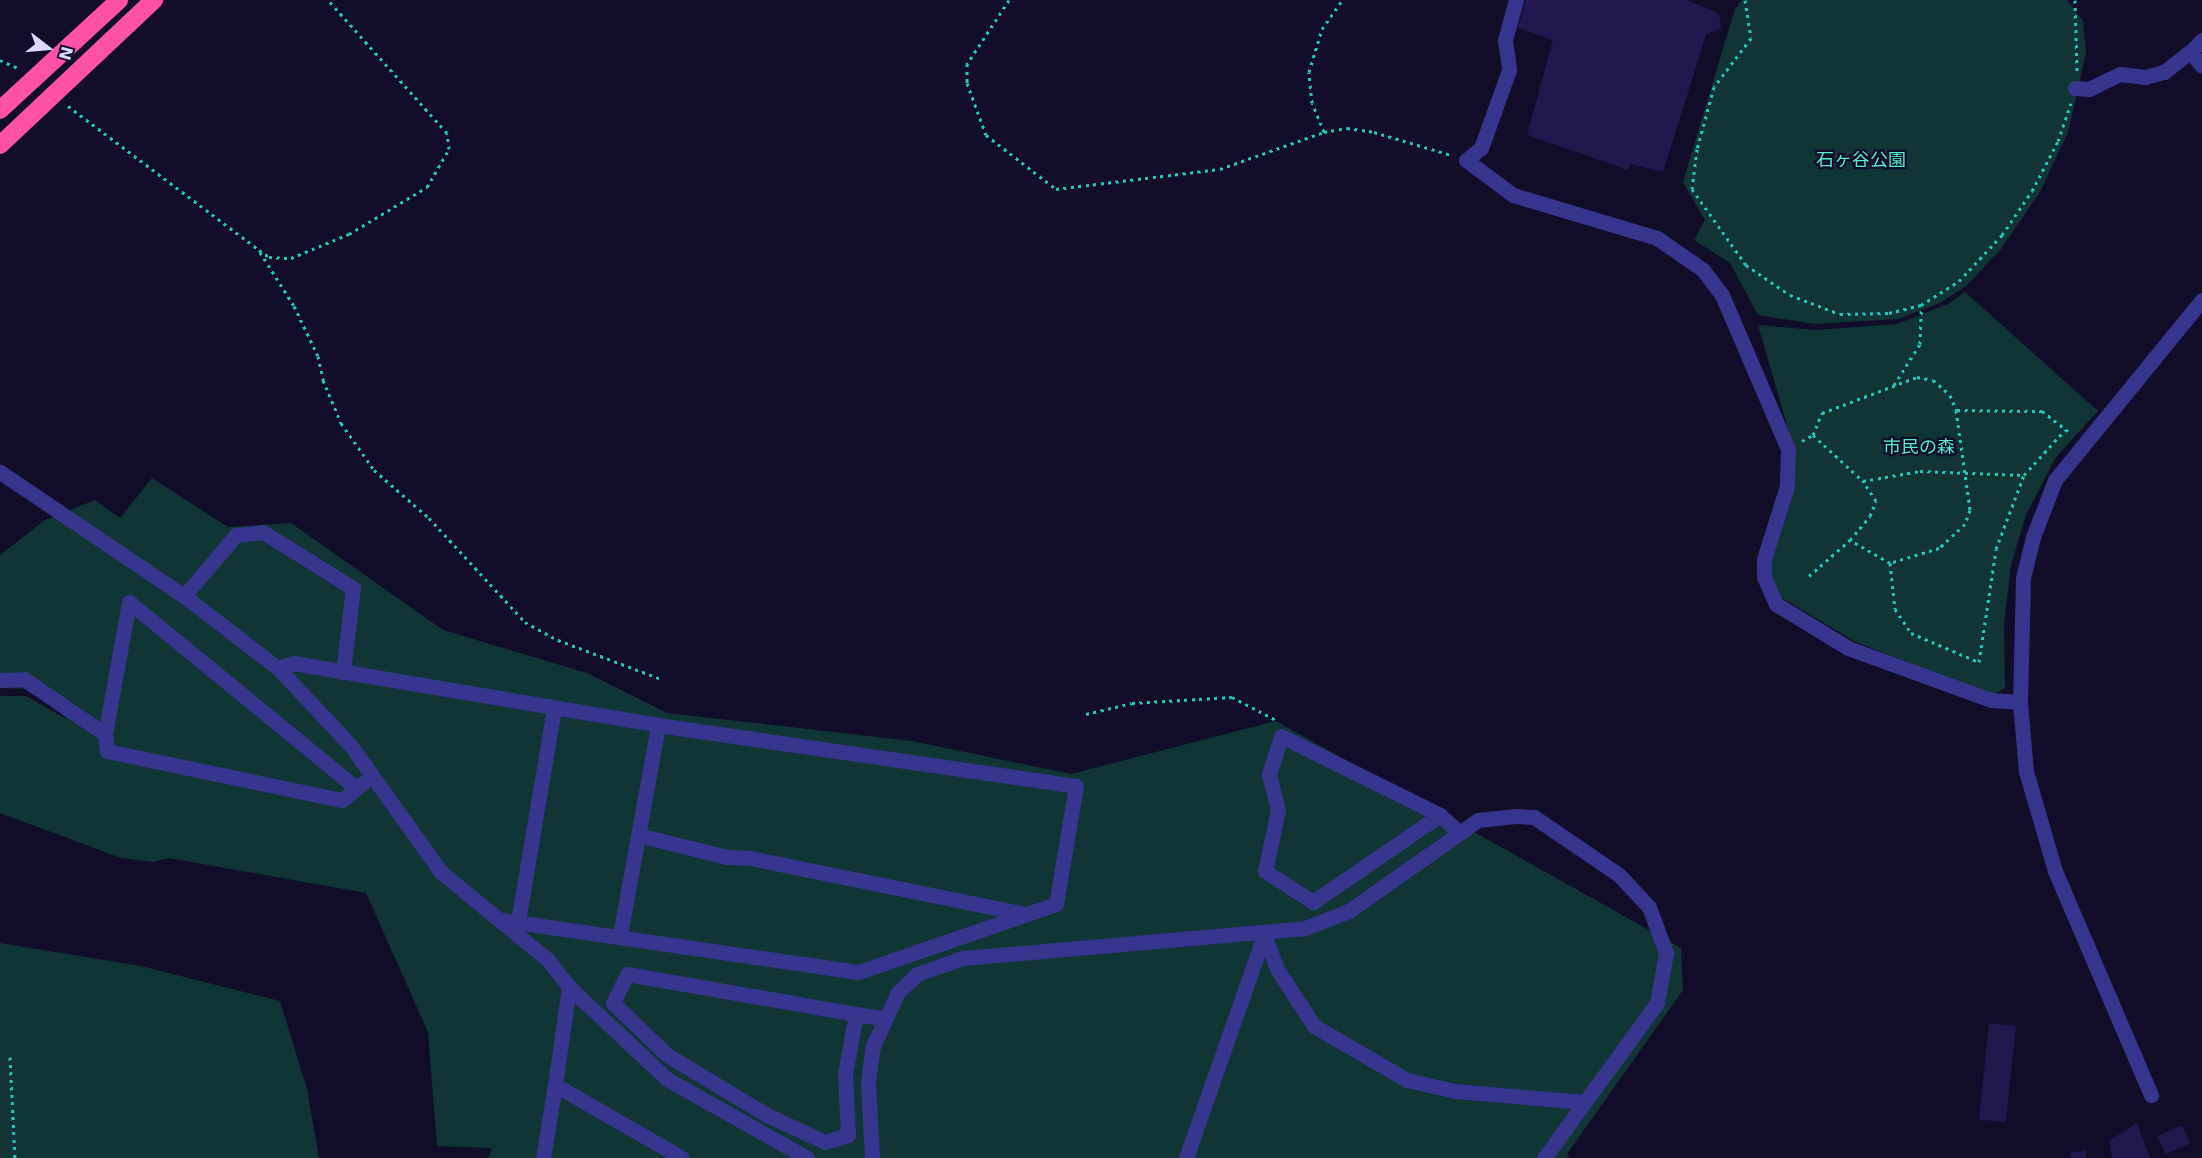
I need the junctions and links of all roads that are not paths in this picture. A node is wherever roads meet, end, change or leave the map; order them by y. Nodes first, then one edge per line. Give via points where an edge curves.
1 (119, 0) edge
2 (154, 0) edge
3 (1516, 0) edge
4 (2202, 40) edge
5 (2190, 52) junction
6 (2202, 66) edge
7 (2075, 88) road end
8 (0, 110) edge
9 (0, 145) edge
10 (2202, 300) edge
11 (0, 472) edge
12 (184, 596) junction
13 (278, 668) junction
14 (343, 672) junction
15 (0, 680) edge
16 (2020, 702) junction
17 (554, 708) junction
18 (658, 725) junction
19 (105, 734) junction
20 (372, 776) junction
21 (356, 788) junction
22 (1440, 815) junction
23 (1460, 832) junction
24 (638, 835) junction
25 (1026, 914) junction
26 (517, 928) junction
27 (620, 935) junction
28 (1264, 935) junction
29 (569, 987) junction
30 (856, 1014) junction
31 (882, 1018) junction
32 (555, 1085) junction
33 (2151, 1095) dead end
34 (1584, 1102) junction
35 (676, 1156) edge
36 (543, 1158) edge
37 (807, 1158) edge
38 (872, 1158) edge
39 (1186, 1158) edge
40 (1544, 1158) edge

1 - 8 highway, bridge
2 - 9 highway, bridge
3 - 16 street via 1505,40 1509,70 1480,148 1466,160 1513,195 1657,238 1703,270 1722,295 1788,449 1787,486 1764,560 1764,577 1776,604 1848,648 1991,700
4 - 5 street
5 - 6 street
5 - 7 street via 2164,72 2145,77 2120,74 2089,89
10 - 16 street via 2055,480 2033,537 2023,578
11 - 12 street
12 - 13 street
12 - 14 street via 236,535 263,532 353,588
13 - 14 street via 293,663
13 - 20 street via 351,746
14 - 17 street
15 - 19 street via 24,679
16 - 33 street via 2026,771 2055,871
17 - 18 street
17 - 26 street
18 - 24 street
18 - 25 street via 1076,786 1056,904
19 - 21 street via 107,751 342,800
19 - 21 street via 129,602
20 - 21 street
20 - 26 street via 441,872 500,920
22 - 22 street via 1281,736 1269,774 1278,810 1265,871 1313,902
22 - 23 street
23 - 28 street via 1349,911 1305,928
23 - 34 street via 1478,820 1534,817 1620,875 1649,908 1666,953 1657,1003
24 - 25 street
24 - 27 street
25 - 27 street via 858,972
26 - 27 street
26 - 29 street
28 - 31 street via 963,958 917,974 898,992
28 - 34 street via 1277,969 1314,1026 1407,1080 1455,1090
28 - 39 street
29 - 32 street
29 - 37 street via 667,1079
30 - 30 street via 627,974 613,1003 667,1055 767,1115 825,1142 848,1135 845,1074
30 - 31 street
31 - 38 street via 868,1081
32 - 35 street
32 - 36 street
34 - 40 street

